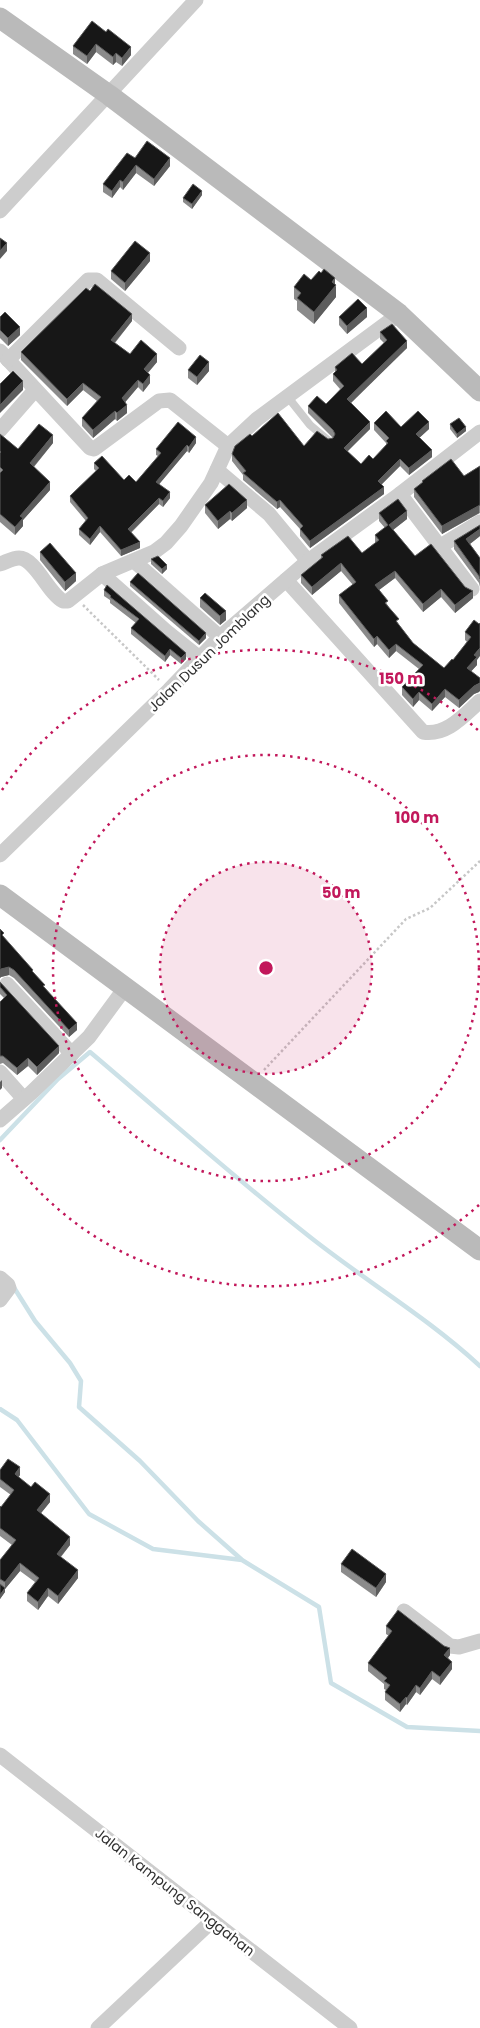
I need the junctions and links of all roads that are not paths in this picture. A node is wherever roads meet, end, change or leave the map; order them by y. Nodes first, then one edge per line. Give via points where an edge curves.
1 (196, 0) edge
2 (0, 18) edge
3 (110, 95) junction
4 (0, 211) edge
5 (400, 314) junction
6 (179, 348) dead end
7 (4, 356) edge
8 (35, 390) junction
9 (480, 392) edge
10 (287, 396) junction
11 (0, 430) edge
12 (480, 432) edge
13 (329, 441) edge
14 (228, 446) junction
15 (217, 470) junction
16 (400, 494) junction
17 (480, 522) edge
18 (439, 547) junction
19 (308, 561) junction
20 (135, 562) junction
21 (0, 564) edge
22 (102, 574) junction
23 (286, 580) junction
24 (472, 589) edge
25 (220, 637) junction
26 (201, 659) junction
27 (480, 700) edge
28 (0, 855) edge
29 (0, 895) edge
30 (7, 984) dead end
31 (125, 988) junction
32 (72, 1054) junction
33 (0, 1072) edge
34 (24, 1099) junction
35 (0, 1120) edge
36 (480, 1250) edge
37 (0, 1278) edge
38 (0, 1300) edge
39 (404, 1611) dead end
40 (480, 1641) edge
41 (0, 1755) edge
42 (212, 1921) junction
43 (98, 2028) edge
44 (350, 2028) edge

1 - 3 street
2 - 3 street
3 - 4 street
3 - 5 street
5 - 9 street
5 - 10 street
6 - 7 street via 97,280 88,280
7 - 8 street
8 - 11 street
8 - 14 street via 85,444 94,449 164,400 170,400
10 - 13 lane via 310,425
10 - 14 street
12 - 16 street, Jalan Dusun Jomblang
14 - 15 street
15 - 19 street via 269,514
15 - 20 street via 181,526 166,543
16 - 18 street
16 - 19 street, Jalan Dusun Jomblang
17 - 18 street
18 - 24 street
19 - 23 street, Jalan Dusun Jomblang
20 - 22 street
20 - 25 street
21 - 22 street via 19,558 26,560 63,601
22 - 26 street
23 - 25 street, Jalan Dusun Jomblang
23 - 27 street via 424,732 450,727
25 - 26 street, Jalan Dusun Jomblang
26 - 28 street, Jalan Dusun Jomblang
29 - 31 street
30 - 32 street
31 - 32 street via 89,1037
31 - 36 street
32 - 34 street
33 - 34 street
34 - 35 street
37 - 38 street via 9,1288
39 - 40 street via 450,1646
41 - 42 street, Jalan Kampung Sanggahan
42 - 43 street
42 - 44 street, Jalan Kampung Sanggahan

